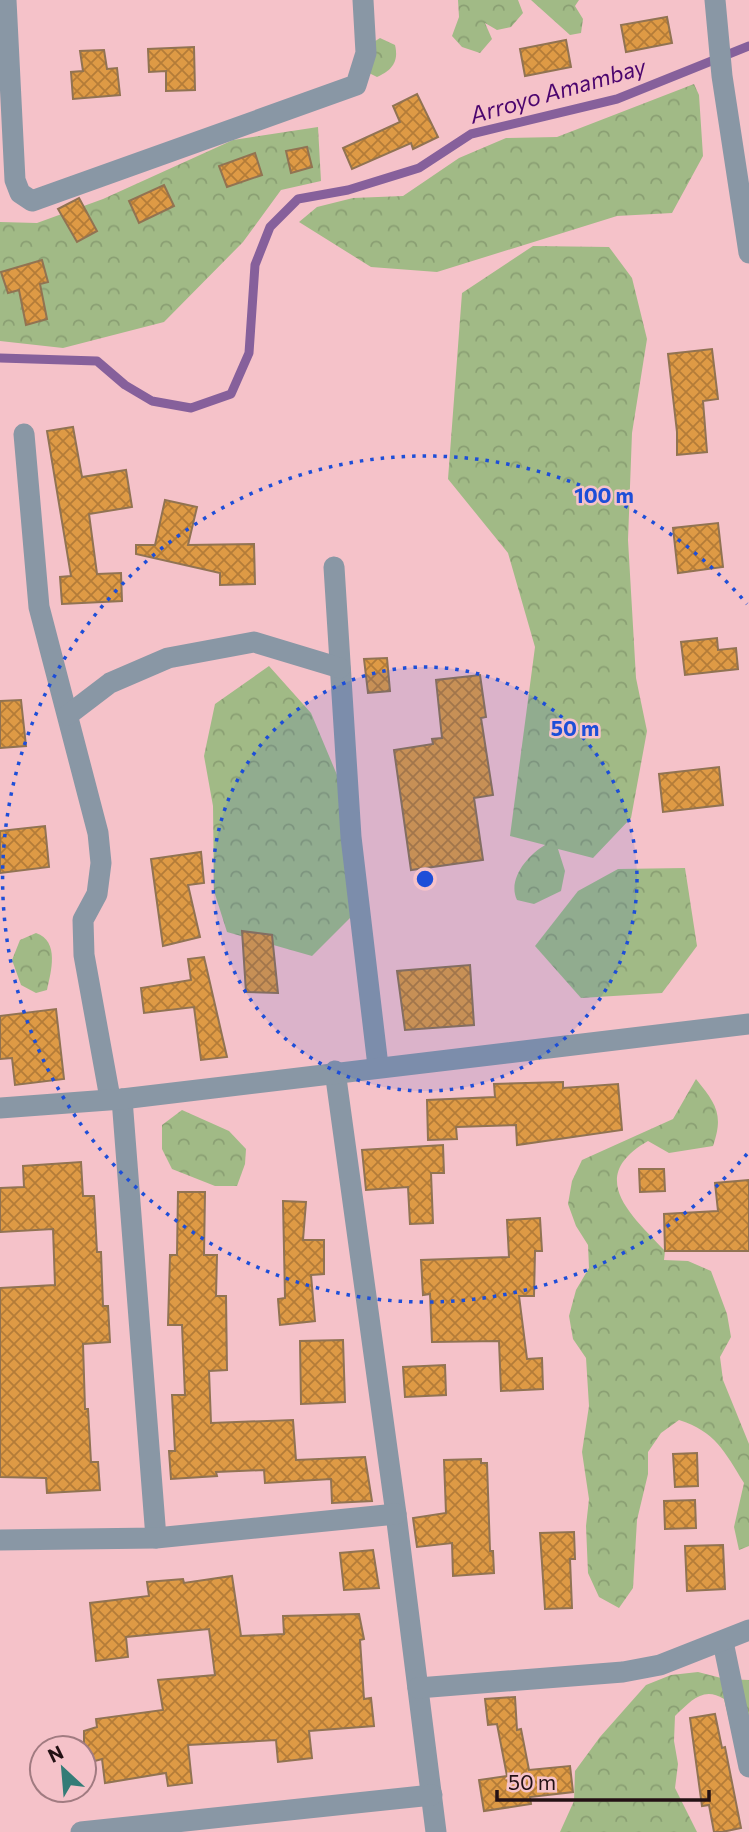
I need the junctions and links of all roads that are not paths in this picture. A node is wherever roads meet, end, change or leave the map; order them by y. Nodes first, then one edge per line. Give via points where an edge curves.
1 (6, 0) edge
2 (363, 0) edge
3 (715, 0) edge
4 (749, 253) edge
5 (24, 434) dead end
6 (334, 567) dead end
7 (340, 668) junction
8 (68, 715) junction
9 (749, 1024) edge
10 (378, 1066) junction
11 (335, 1071) junction
12 (116, 1098) junction
13 (0, 1108) edge
14 (396, 1514) junction
15 (156, 1538) junction
16 (0, 1540) edge
17 (749, 1630) edge
18 (723, 1642) junction
19 (418, 1688) junction
20 (749, 1767) edge
21 (432, 1795) junction
22 (81, 1832) edge
23 (436, 1832) edge

1 - 2 street via 15,180 20,193 32,201 356,85 366,53
3 - 4 street
5 - 8 street via 40,607
6 - 7 street
7 - 8 street via 254,642 168,658 110,683
7 - 10 street via 351,837
8 - 12 street via 98,833 101,863 97,894 83,920 84,955
9 - 10 street
10 - 11 street
11 - 12 street
11 - 14 street
12 - 13 street
12 - 15 street
14 - 15 street
14 - 19 street
15 - 16 street
17 - 18 street
18 - 19 street via 660,1665 623,1672
18 - 20 street
19 - 21 street
21 - 22 street
21 - 23 street

